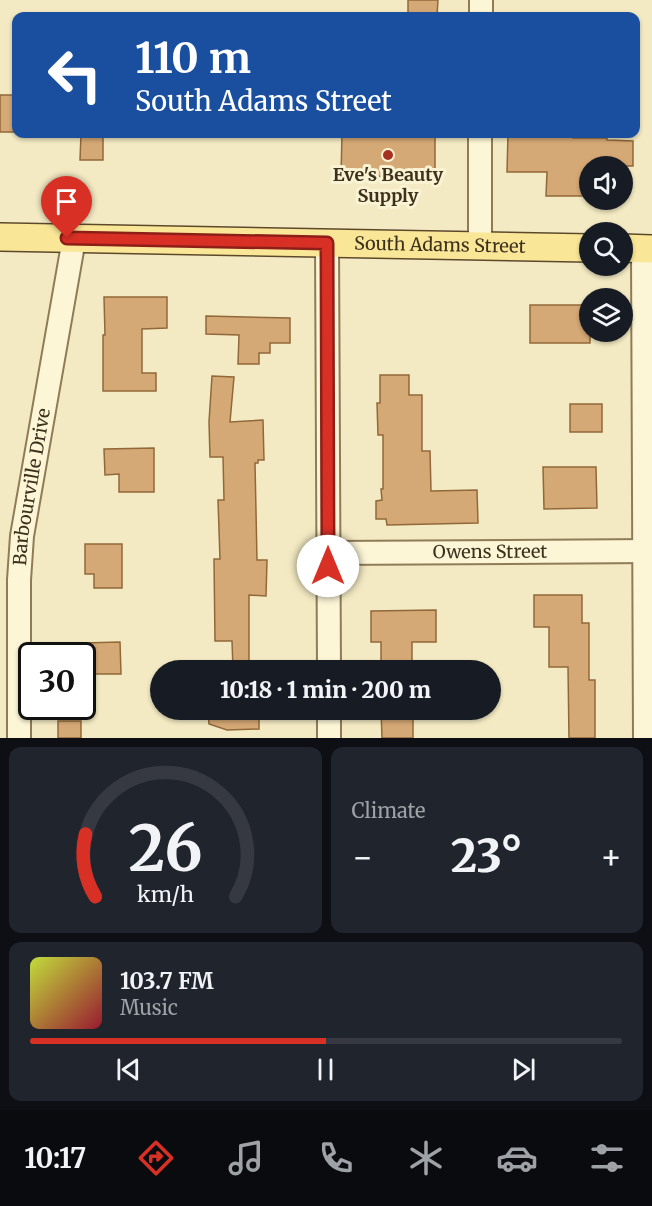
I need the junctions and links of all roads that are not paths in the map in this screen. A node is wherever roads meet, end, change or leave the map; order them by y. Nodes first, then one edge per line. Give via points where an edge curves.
1 (480, 138) edge
2 (0, 237) edge
3 (74, 239) junction
4 (327, 243) junction
5 (480, 245) junction
6 (579, 248) edge
7 (639, 249) edge
8 (648, 551) edge
9 (328, 553) junction
10 (329, 660) edge
11 (329, 720) edge
12 (19, 738) edge
13 (329, 738) edge
14 (645, 738) edge

1 - 5 street
2 - 3 main road, South Adams Street
3 - 4 main road, South Adams Street
3 - 12 street, Barbourville Drive via 21,545
4 - 5 main road, South Adams Street
4 - 9 street
5 - 6 main road, South Adams Street
7 - 8 street
8 - 9 street, Owens Street
8 - 14 street
9 - 10 street
11 - 13 street

